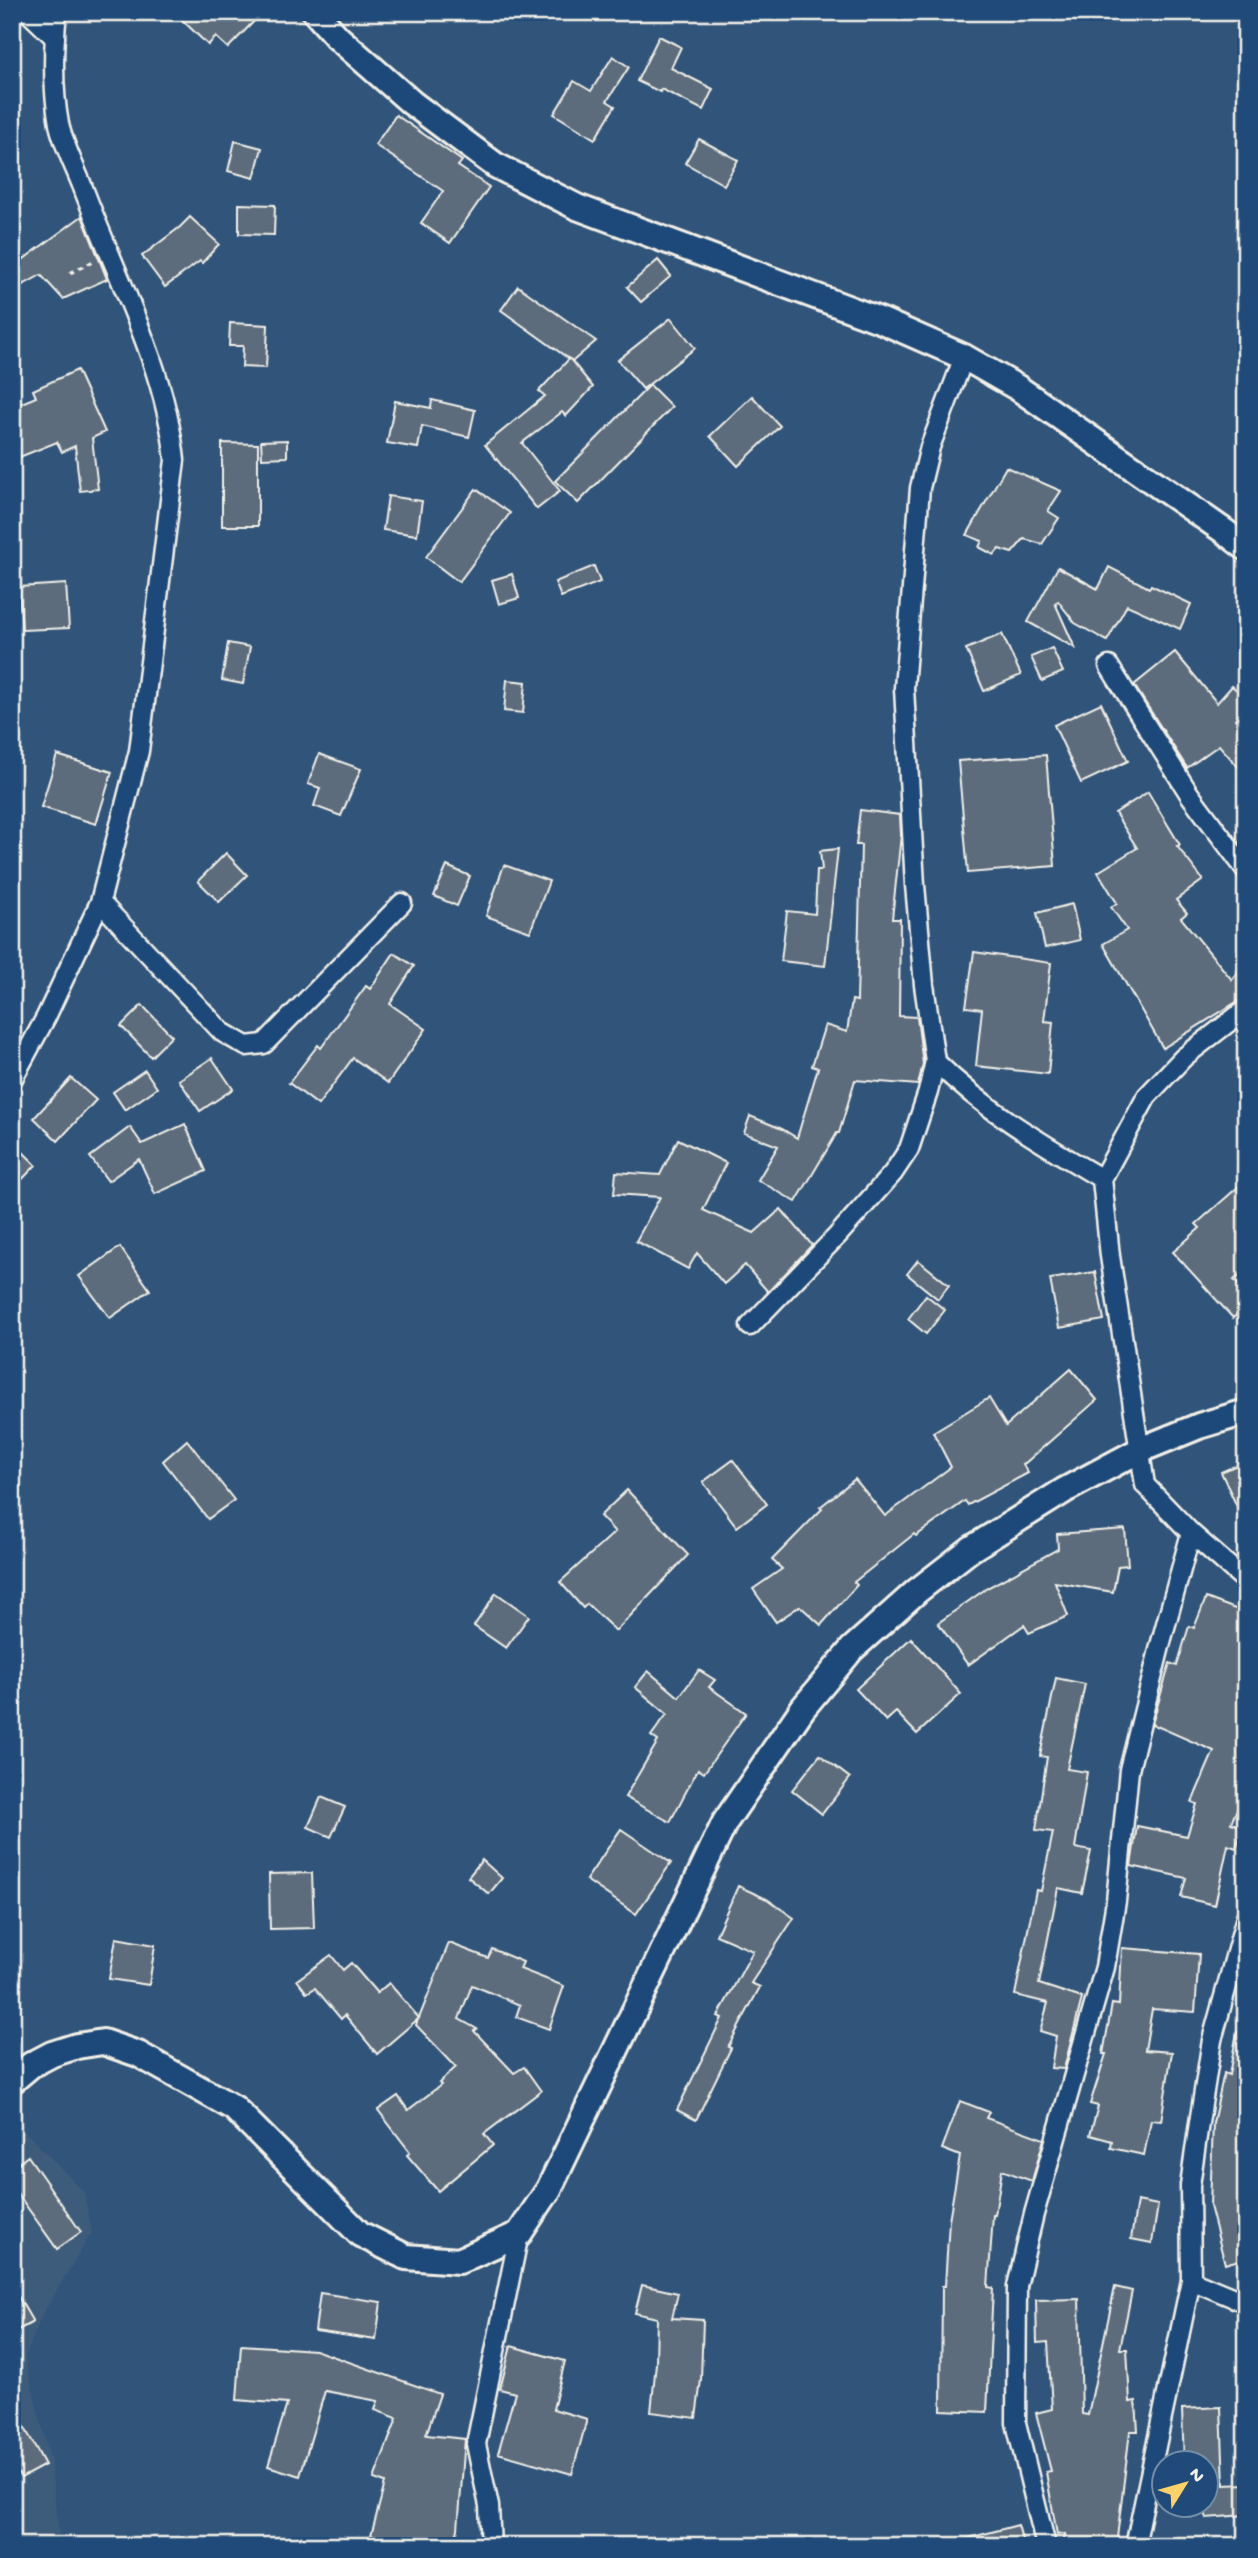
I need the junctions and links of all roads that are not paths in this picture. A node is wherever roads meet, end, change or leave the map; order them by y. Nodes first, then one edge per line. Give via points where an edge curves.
1 (28, 12) edge
2 (57, 12) edge
3 (315, 12) edge
4 (55, 38) junction
5 (964, 358) junction
6 (1246, 548) edge
7 (1109, 666) dead end
8 (1246, 870) edge
9 (100, 902) junction
10 (402, 903) dead end
11 (1246, 1009) edge
12 (935, 1061) junction
13 (12, 1080) edge
14 (1102, 1179) junction
15 (750, 1326) dead end
16 (1246, 1412) edge
17 (1140, 1450) junction
18 (1191, 1533) junction
19 (1246, 1581) edge
20 (1246, 1917) edge
21 (12, 2081) edge
22 (519, 2234) junction
23 (1191, 2280) junction
24 (1246, 2304) edge
25 (491, 2546) edge
26 (1046, 2546) edge
27 (1135, 2546) edge

1 - 4 street
2 - 4 street
3 - 5 main road via 412,103 495,165 576,207 881,321
4 - 9 street via 53,84 60,127 140,328 172,428 175,460 139,751
5 - 6 main road via 1018,388
5 - 12 street via 930,447 920,488 904,688 915,885
7 - 8 street via 1190,795
9 - 10 street via 222,1032 246,1046 264,1044
9 - 13 street
11 - 14 street via 1184,1057 1147,1096
12 - 14 street via 981,1103
12 - 15 street via 909,1149 893,1173
14 - 17 street
16 - 17 main road
17 - 18 street via 1145,1485
17 - 22 main road via 971,1549 852,1648 803,1708 725,1822 549,2189
18 - 19 street
18 - 26 street via 1129,1770 1105,1967 1017,2286 1016,2423
20 - 23 street via 1212,2040 1201,2111 1190,2185
21 - 22 main road via 52,2054 103,2042 138,2054 234,2108 360,2234 406,2257 459,2260
22 - 25 street via 476,2444 489,2506
23 - 24 street
23 - 27 street

